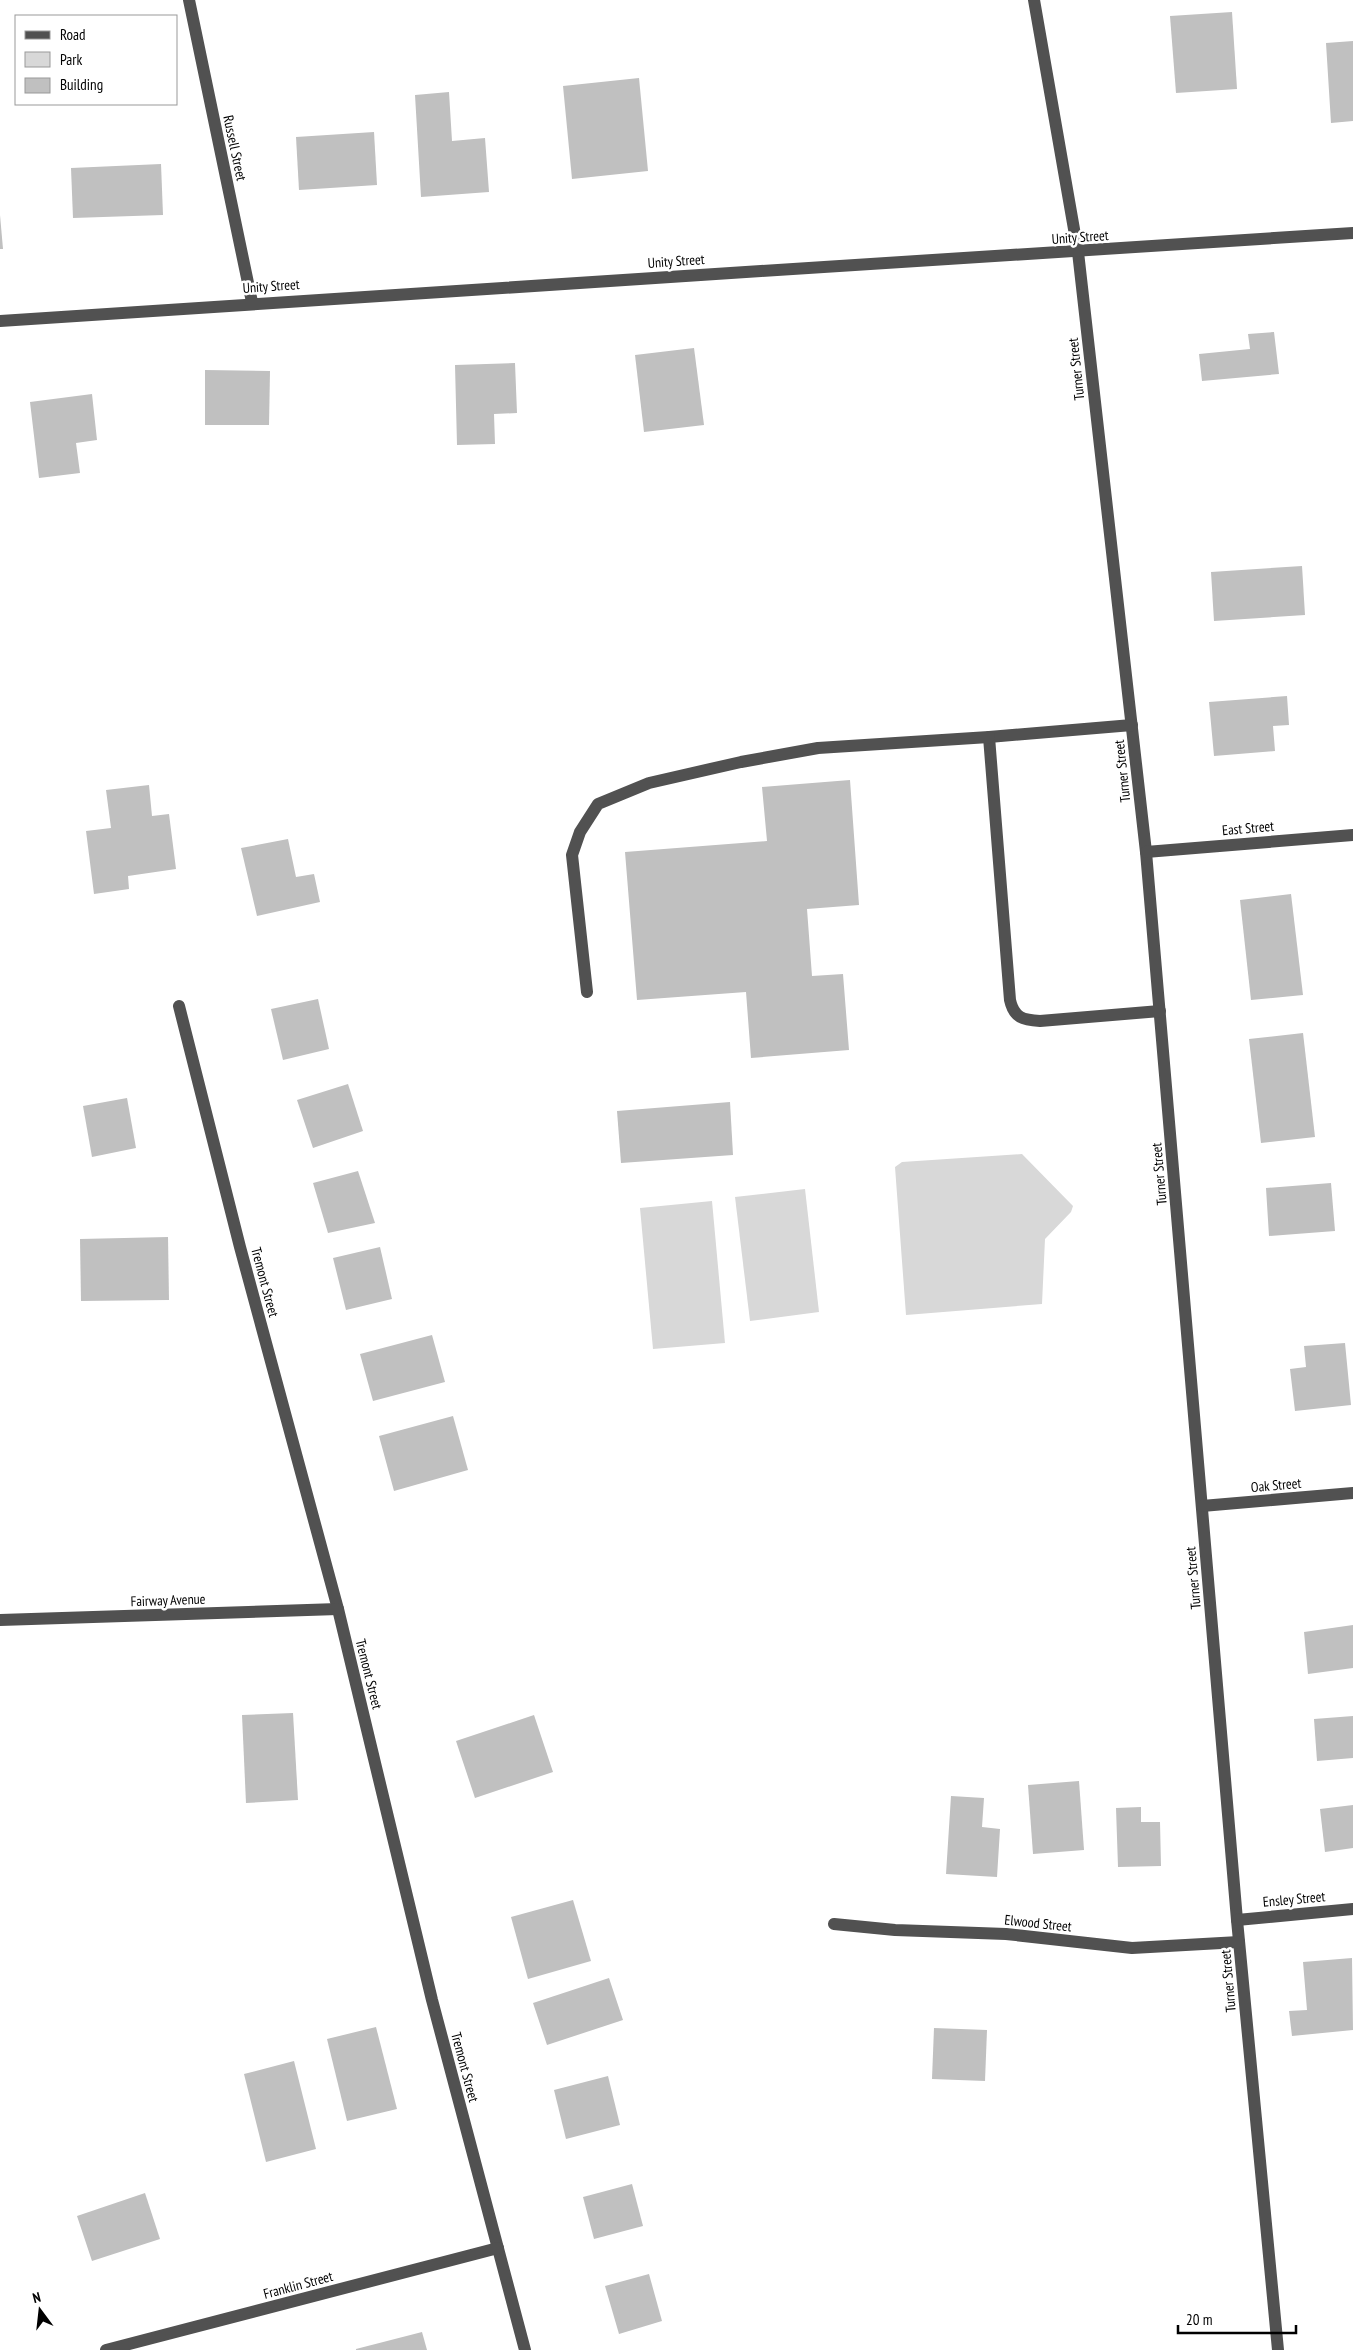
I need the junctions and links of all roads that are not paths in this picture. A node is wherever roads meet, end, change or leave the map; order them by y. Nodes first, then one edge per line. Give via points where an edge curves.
1 (189, 0) edge
2 (1034, 0) edge
3 (1353, 233) edge
4 (1078, 252) junction
5 (252, 302) junction
6 (0, 321) edge
7 (1132, 726) junction
8 (989, 738) junction
9 (1353, 835) edge
10 (1146, 852) junction
11 (588, 992) dead end
12 (179, 1006) dead end
13 (1160, 1011) junction
14 (1353, 1493) edge
15 (1202, 1506) junction
16 (338, 1609) junction
17 (0, 1620) edge
18 (1353, 1909) edge
19 (1237, 1920) junction
20 (834, 1924) dead end
21 (1239, 1942) junction
22 (498, 2248) junction
23 (106, 2350) edge
24 (525, 2350) edge
25 (1278, 2350) edge

1 - 5 street, Russell Street
2 - 4 street, Turner Street
3 - 4 street, Unity Street
4 - 5 street, Unity Street
4 - 7 street, Turner Street
5 - 6 street, Unity Street
7 - 8 street
7 - 10 street, Turner Street
8 - 11 street via 818,748 649,783 598,804 580,832 572,855
8 - 13 street via 1012,1011 1022,1020 1040,1021
9 - 10 street, East Street
10 - 13 street, Turner Street
12 - 16 street, Tremont Street
13 - 15 street, Turner Street
14 - 15 street, Oak Street
15 - 19 street, Turner Street
16 - 17 street, Fairway Avenue
16 - 22 street, Tremont Street via 432,2000
18 - 19 street, Ensley Street
19 - 21 street, Turner Street
20 - 21 street, Elwood Street via 1006,1934 1132,1948
21 - 25 street, Turner Street
22 - 23 street, Franklin Street
22 - 24 street, Tremont Street

